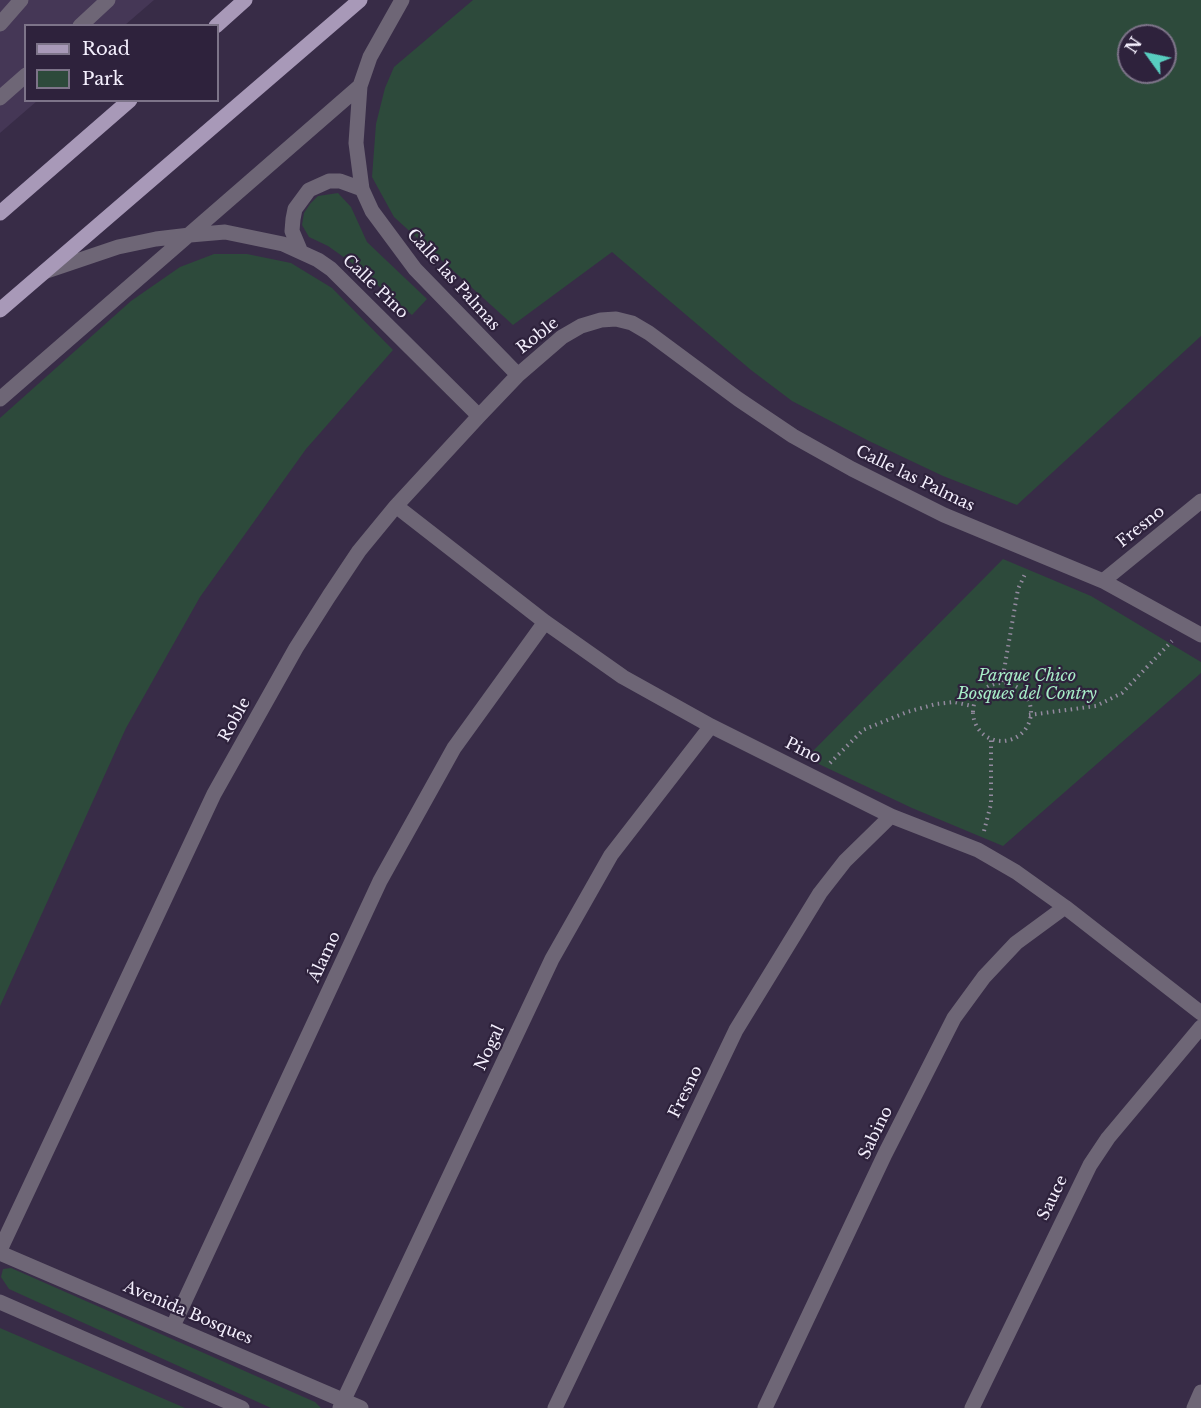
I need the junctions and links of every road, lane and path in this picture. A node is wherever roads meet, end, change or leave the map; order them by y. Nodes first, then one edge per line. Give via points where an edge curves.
1 (21, 0) edge
2 (108, 0) edge
3 (245, 0) edge
4 (360, 0) edge
5 (402, 0) edge
6 (0, 24) edge
7 (82, 24) edge
8 (218, 24) edge
9 (24, 76) edge
10 (360, 86) junction
11 (2, 93) edge
12 (128, 102) edge
13 (362, 189) junction
14 (2, 210) edge
15 (190, 234) junction
16 (300, 250) junction
17 (44, 272) junction
18 (0, 310) edge
19 (632, 323) joint
20 (518, 375) junction
21 (0, 399) edge
22 (479, 416) junction
23 (1201, 501) edge
24 (396, 506) junction
25 (1040, 554) junction
26 (1103, 580) junction
27 (545, 622) junction
28 (1187, 626) junction
29 (1201, 635) edge
30 (1002, 682) junction
31 (972, 706) junction
32 (1029, 715) junction
33 (711, 726) junction
34 (991, 740) junction
35 (815, 778) junction
36 (891, 816) junction
37 (978, 850) junction
38 (1065, 907) junction
39 (1201, 1013) edge
40 (1201, 1027) edge
41 (0, 1251) edge
42 (0, 1302) edge
43 (173, 1326) junction
44 (1201, 1392) edge
45 (342, 1404) edge
46 (243, 1408) edge
47 (361, 1408) edge
48 (555, 1408) edge
49 (765, 1408) edge
50 (972, 1408) edge
51 (1194, 1408) edge

1 - 6 street
2 - 7 street
3 - 8 main road
4 - 17 main road
5 - 10 street, Calle las Palmas via 370,57
9 - 11 street
10 - 13 street, Calle las Palmas via 356,143
10 - 15 street
12 - 14 main road
13 - 16 street via 351,183 329,181 309,190 295,209 293,219 292,231
13 - 20 street, Calle las Palmas via 372,211 415,269
15 - 16 street, Calle Pino via 225,232
15 - 17 street, Calle Pino via 118,247
15 - 21 street
16 - 22 street, Calle Pino via 325,264 348,284
17 - 18 main road
19 - 20 street, Roble via 616,319 581,326
19 - 25 street, Calle las Palmas via 793,436 944,515
20 - 22 street, Roble
22 - 24 street, Roble
23 - 26 street, Fresno
24 - 27 street, Pino
24 - 41 street, Roble via 328,596 214,794
25 - 26 street, Calle las Palmas
25 - 30 path via 1018,589
26 - 28 street, Calle las Palmas
27 - 33 street, Pino via 623,677
27 - 43 street, Álamo via 454,748 380,881
28 - 29 street, Calle las Palmas
28 - 32 path via 1122,693 1096,706
30 - 31 path via 983,689
30 - 32 path via 1021,689 1031,707
31 - 34 path via 975,726
31 - 35 path via 936,704 863,730
32 - 34 path via 1027,727 1011,740
33 - 35 street, Pino
33 - 45 street, Nogal via 611,855 552,960
34 - 37 path via 991,804
35 - 36 street, Pino
36 - 37 street, Pino
36 - 48 street, Fresno via 845,861 820,893 736,1030
37 - 38 street, Pino
38 - 39 street, Pino
38 - 49 street, Sabino via 1016,943 984,977 954,1018
40 - 50 street, Sauce via 1090,1165
41 - 43 street, Avenida Bosques
42 - 46 street
43 - 45 street, Avenida Bosques
44 - 51 street
45 - 47 street, Avenida Bosques

